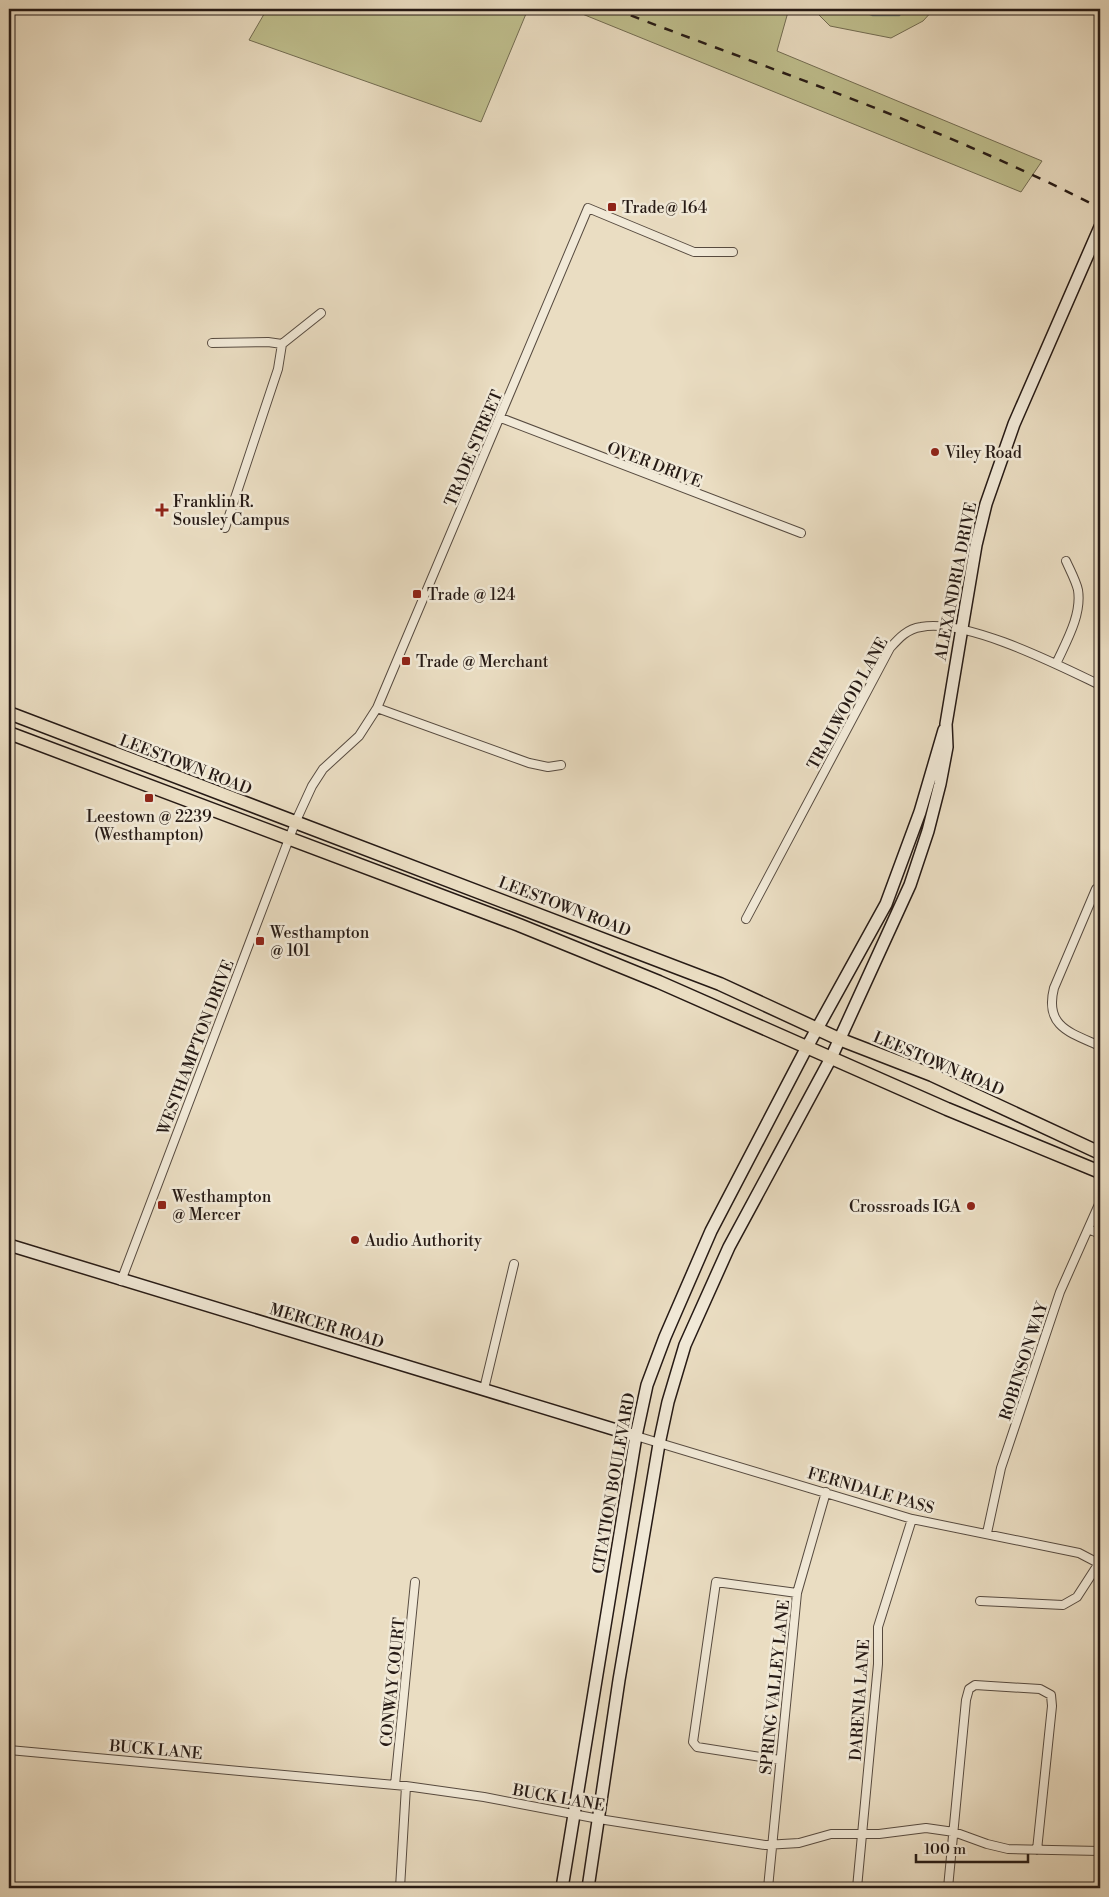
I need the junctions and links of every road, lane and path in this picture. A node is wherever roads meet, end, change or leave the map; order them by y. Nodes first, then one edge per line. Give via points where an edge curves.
1 (1100, 227) edge
2 (733, 252) dead end
3 (321, 313) dead end
4 (212, 343) dead end
5 (282, 344) junction
6 (501, 418) junction
7 (225, 528) dead end
8 (801, 533) dead end
9 (1066, 562) dead end
10 (962, 628) junction
11 (1056, 664) junction
12 (1100, 685) edge
13 (378, 708) junction
14 (9, 713) edge
15 (946, 724) junction
16 (9, 734) edge
17 (561, 764) dead end
18 (295, 823) junction
19 (289, 838) junction
20 (1096, 889) dead end
21 (746, 919) dead end
22 (817, 1029) junction
23 (838, 1039) junction
24 (1100, 1046) edge
25 (806, 1047) junction
26 (831, 1058) junction
27 (1100, 1153) edge
28 (1100, 1172) edge
29 (1100, 1202) edge
30 (1088, 1229) junction
31 (1100, 1234) edge
32 (9, 1245) edge
33 (514, 1264) dead end
34 (121, 1281) junction
35 (484, 1389) junction
36 (636, 1436) junction
37 (659, 1444) junction
38 (826, 1492) junction
39 (912, 1519) junction
40 (987, 1533) junction
41 (1100, 1563) edge
42 (416, 1582) dead end
43 (797, 1594) junction
44 (980, 1601) dead end
45 (9, 1750) edge
46 (780, 1760) junction
47 (395, 1785) junction
48 (406, 1786) junction
49 (574, 1813) junction
50 (599, 1819) junction
51 (954, 1832) junction
52 (862, 1833) junction
53 (772, 1846) junction
54 (1037, 1850) junction
55 (1100, 1851) edge
56 (400, 1888) edge
57 (562, 1888) edge
58 (588, 1888) edge
59 (768, 1888) edge
60 (857, 1888) edge
61 (948, 1888) edge

1 - 10 street, ALEXANDRIA DRIVE via 998,466 981,520
2 - 6 street, TRADE STREET via 694,252 588,208
3 - 5 street
4 - 5 street
5 - 7 street via 278,368
6 - 8 street, OVER DRIVE
6 - 13 street, TRADE STREET
9 - 11 street via 1078,590 1078,601 1072,627
10 - 11 street, TRAILWOOD LANE
10 - 15 street, ALEXANDRIA DRIVE
10 - 21 street, TRAILWOOD LANE via 920,627 900,636 890,648
11 - 12 street, TRAILWOOD LANE
13 - 17 street via 529,763 548,767
13 - 18 street, TRADE STREET via 359,736 323,769
14 - 18 main road, LEESTOWN ROAD
15 - 22 street, ALEXANDRIA DRIVE via 920,812 886,904
15 - 23 street, ALEXANDRIA DRIVE via 947,747 940,784 910,885
16 - 19 main road, LEESTOWN ROAD
18 - 19 street, WESTHAMPTON DRIVE
18 - 22 main road, LEESTOWN ROAD via 720,984
19 - 25 main road, LEESTOWN ROAD via 659,982
19 - 34 street, WESTHAMPTON DRIVE
20 - 24 street via 1051,1000 1052,1011 1061,1027
22 - 23 main road, LEESTOWN ROAD
22 - 25 street, CITATION BOULEVARD
23 - 26 street
23 - 27 main road, LEESTOWN ROAD via 932,1075
25 - 26 main road, LEESTOWN ROAD
25 - 36 street, CITATION BOULEVARD via 688,1281 647,1385
26 - 28 main road, LEESTOWN ROAD
26 - 37 street via 703,1300 685,1345
29 - 30 street, ROBINSON WAY
30 - 31 street
30 - 40 street, ROBINSON WAY via 1060,1292 1001,1468
32 - 34 street, MERCER ROAD
33 - 35 street
34 - 35 street, MERCER ROAD
35 - 36 street, MERCER ROAD
36 - 37 street, FERNDALE PASS
36 - 49 street, CITATION BOULEVARD
37 - 38 street, FERNDALE PASS
37 - 50 street
38 - 39 street, FERNDALE PASS
38 - 43 street, SPRING VALLEY LANE
39 - 40 street, FERNDALE PASS
39 - 52 street, DARENIA LANE via 879,1620 878,1664
40 - 41 street, FERNDALE PASS via 1079,1553
41 - 44 street via 1077,1597 1063,1604
42 - 47 street, CONWAY COURT
43 - 46 street, SPRING VALLEY LANE
43 - 46 street via 716,1582 693,1742 697,1747
45 - 47 street, BUCK LANE
46 - 53 street, SPRING VALLEY LANE
47 - 48 street, BUCK LANE
48 - 49 street, BUCK LANE
48 - 56 street
49 - 50 street, BUCK LANE
49 - 57 street, CITATION BOULEVARD
50 - 53 street, BUCK LANE
50 - 58 street
51 - 52 street, BUCK LANE via 926,1828
51 - 54 street, BUCK LANE via 1008,1849
51 - 54 street via 969,1689 980,1685 1040,1689 1051,1695 1052,1706
51 - 61 street
52 - 53 street, BUCK LANE via 832,1834
52 - 60 street, DARENIA LANE
53 - 59 street, SPRING VALLEY LANE
54 - 55 street, BUCK LANE

